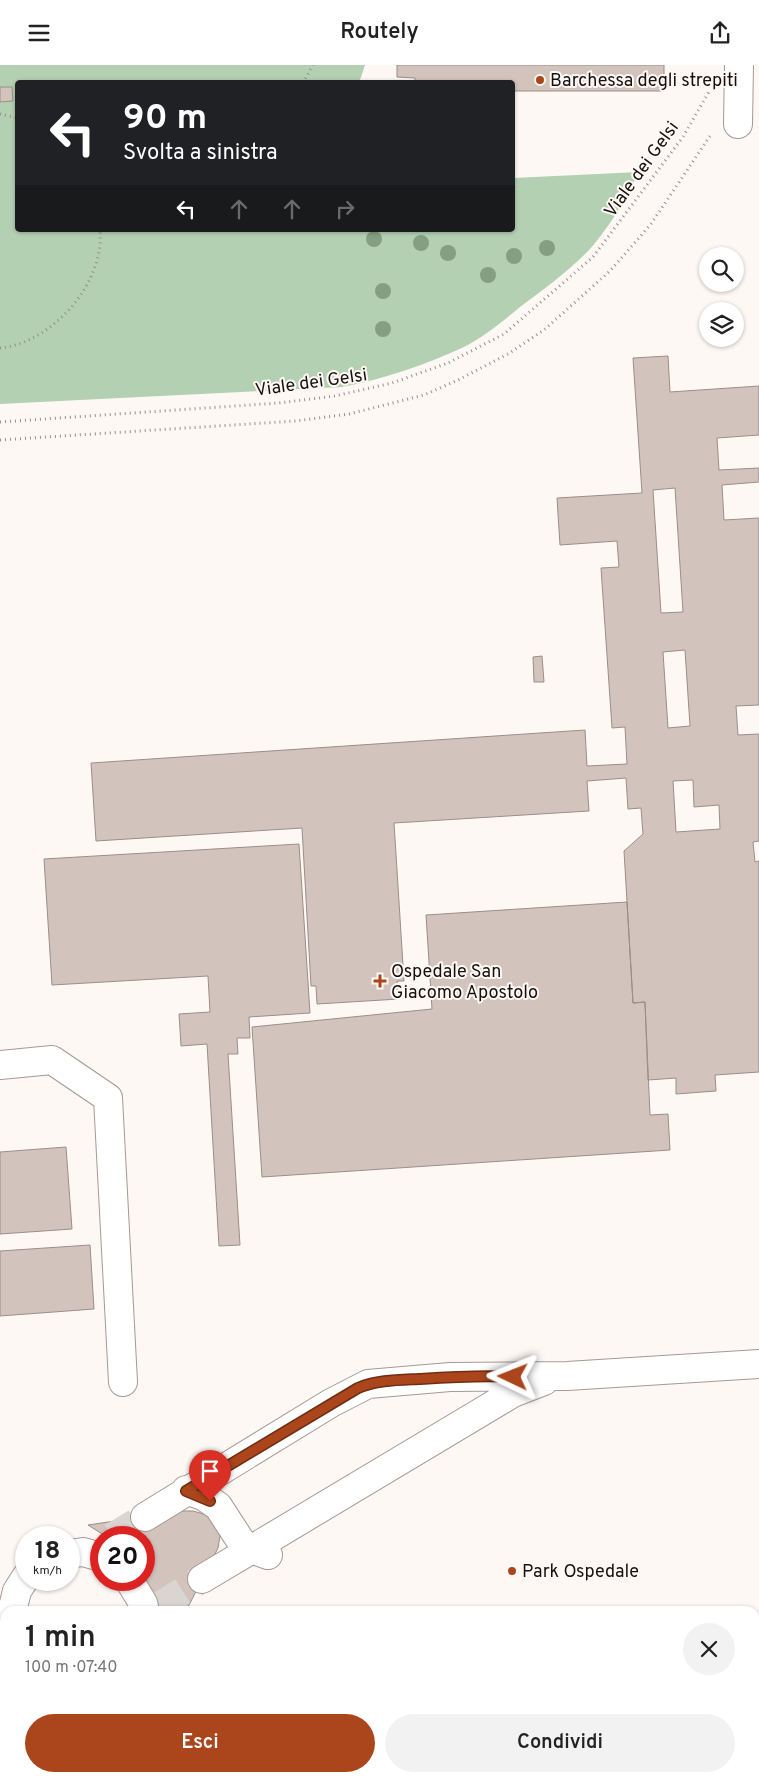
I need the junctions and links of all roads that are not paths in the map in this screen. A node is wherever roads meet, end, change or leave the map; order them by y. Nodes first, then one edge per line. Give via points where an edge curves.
1 (738, 65) edge
2 (738, 112) road end
3 (0, 1065) edge
4 (759, 1364) edge
5 (567, 1376) junction
6 (123, 1382) dead end
7 (180, 1494) junction
8 (145, 1517) tunnel mouth
9 (259, 1552) junction
10 (198, 1588) tunnel mouth
11 (17, 1591) edge
12 (136, 1591) edge
13 (13, 1606) edge
14 (147, 1606) edge

1 - 2 street
3 - 6 street via 52,1060 108,1098
4 - 5 street
5 - 7 street via 469,1376 368,1384
5 - 9 street via 513,1393 326,1515
7 - 8 street
7 - 9 street via 203,1497 218,1506 242,1543
9 - 10 street
11 - 13 street
12 - 14 street

